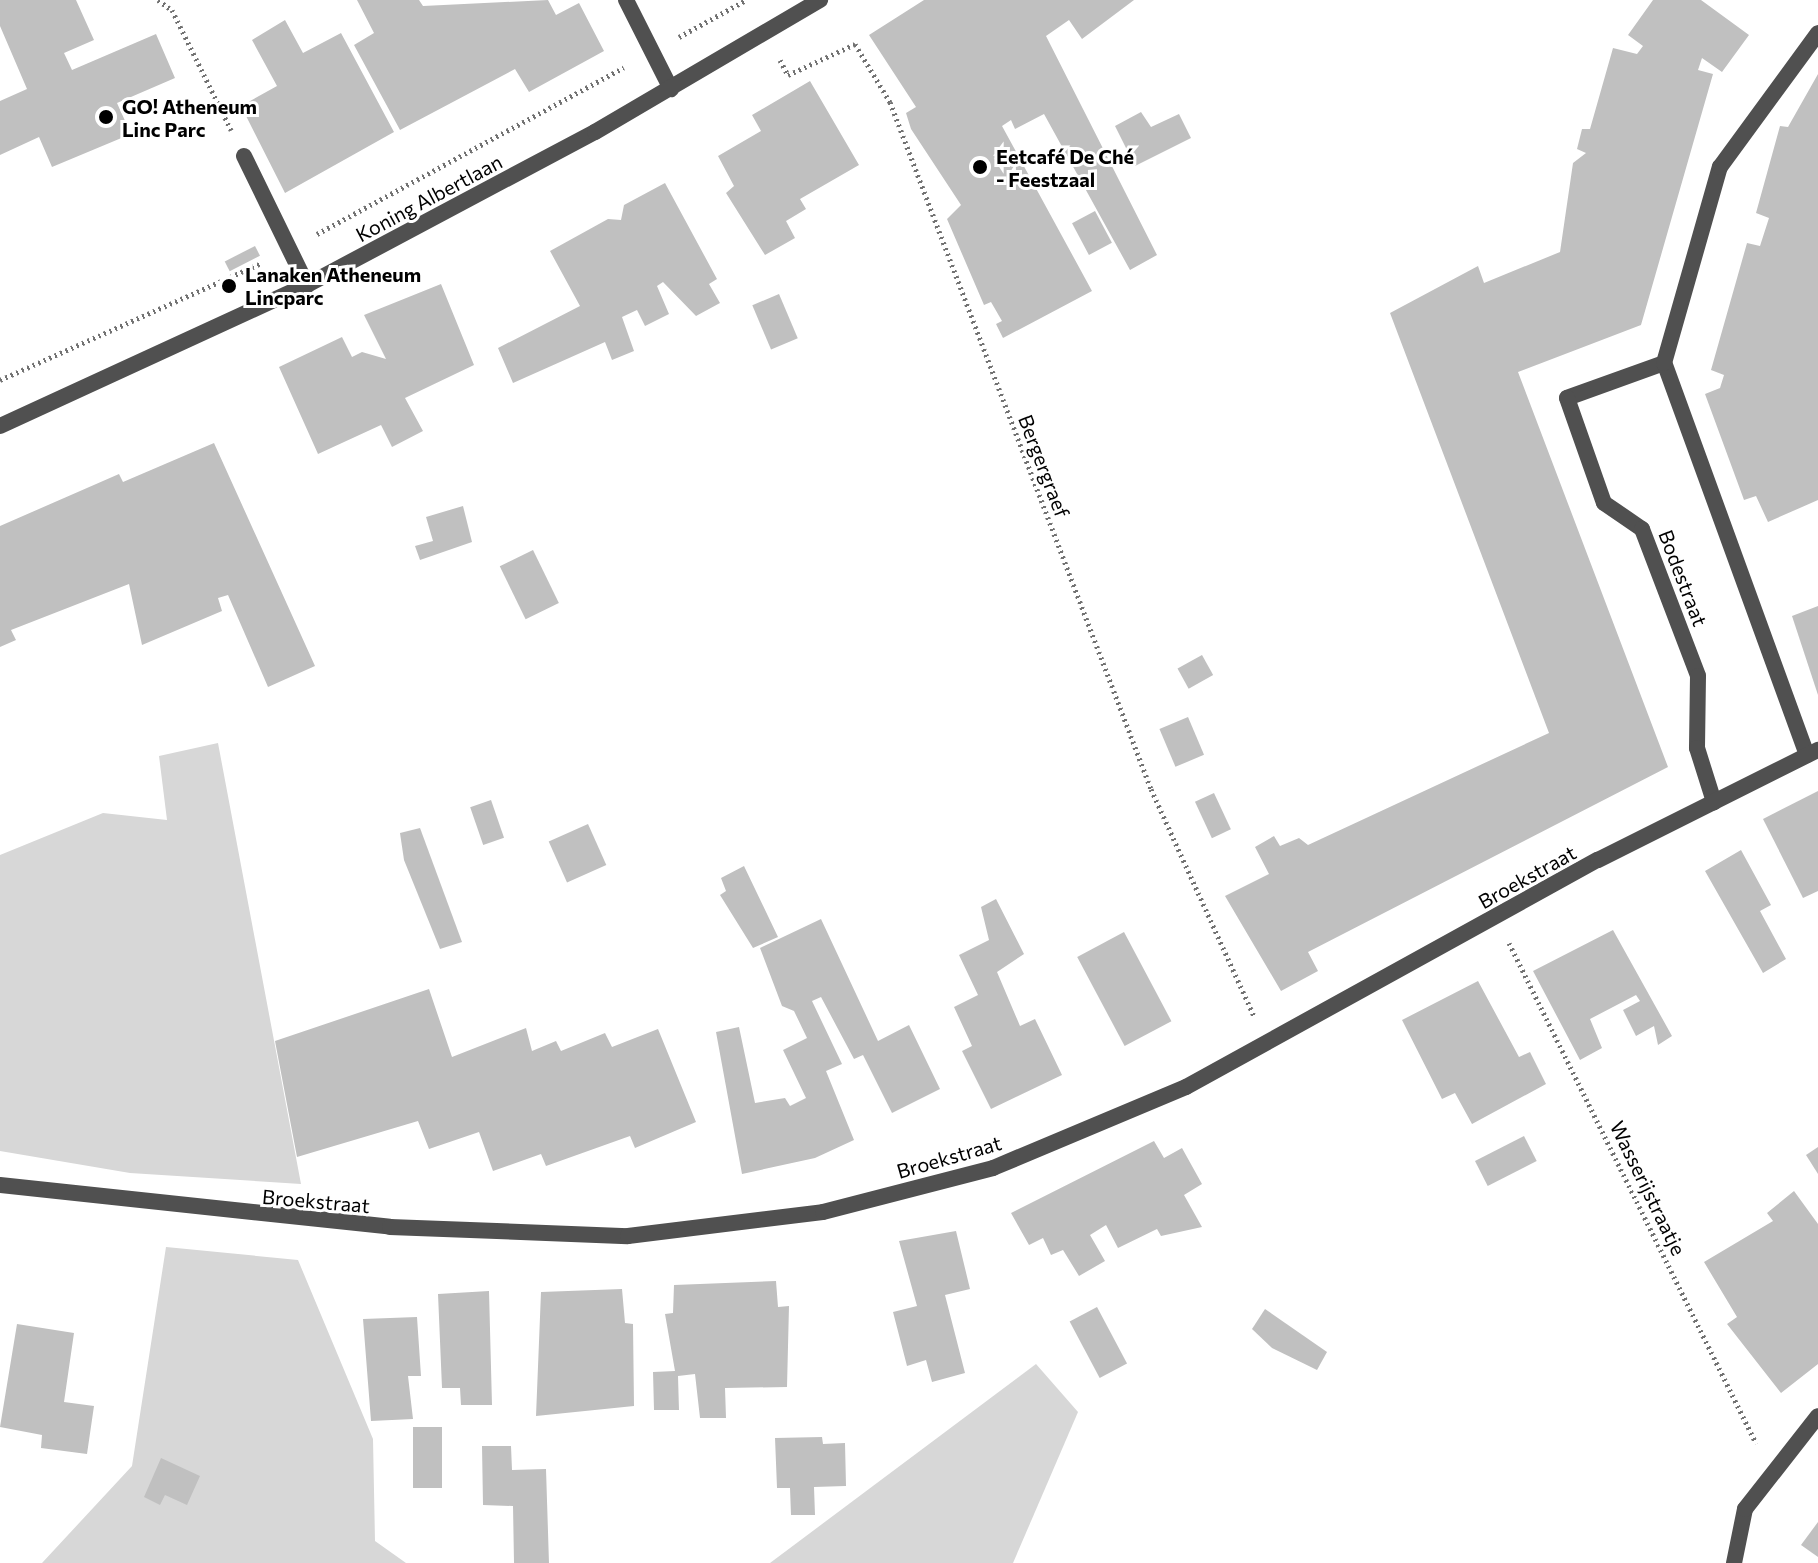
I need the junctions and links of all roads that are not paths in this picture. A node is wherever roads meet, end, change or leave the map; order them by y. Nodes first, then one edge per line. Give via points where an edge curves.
1 (626, 0) edge
2 (820, 0) edge
3 (1818, 33) edge
4 (671, 89) junction
5 (244, 156) road end
6 (307, 285) junction
7 (1664, 363) junction
8 (0, 426) edge
9 (1812, 753) edge
10 (1714, 802) junction
11 (0, 1185) edge
12 (1818, 1416) edge
13 (1734, 1563) edge

1 - 4 street
2 - 4 street, Koning Albertlaan
3 - 7 street via 1720,167
4 - 6 street, Koning Albertlaan
5 - 6 street
6 - 8 street, Koning Albertlaan
7 - 9 street
7 - 10 street, Bodestraat via 1567,398 1604,503 1642,529 1698,676 1697,748
9 - 10 street, Broekstraat
10 - 11 street, Broekstraat via 1266,1046 993,1168 823,1212 628,1236 374,1226
12 - 13 street via 1745,1509

